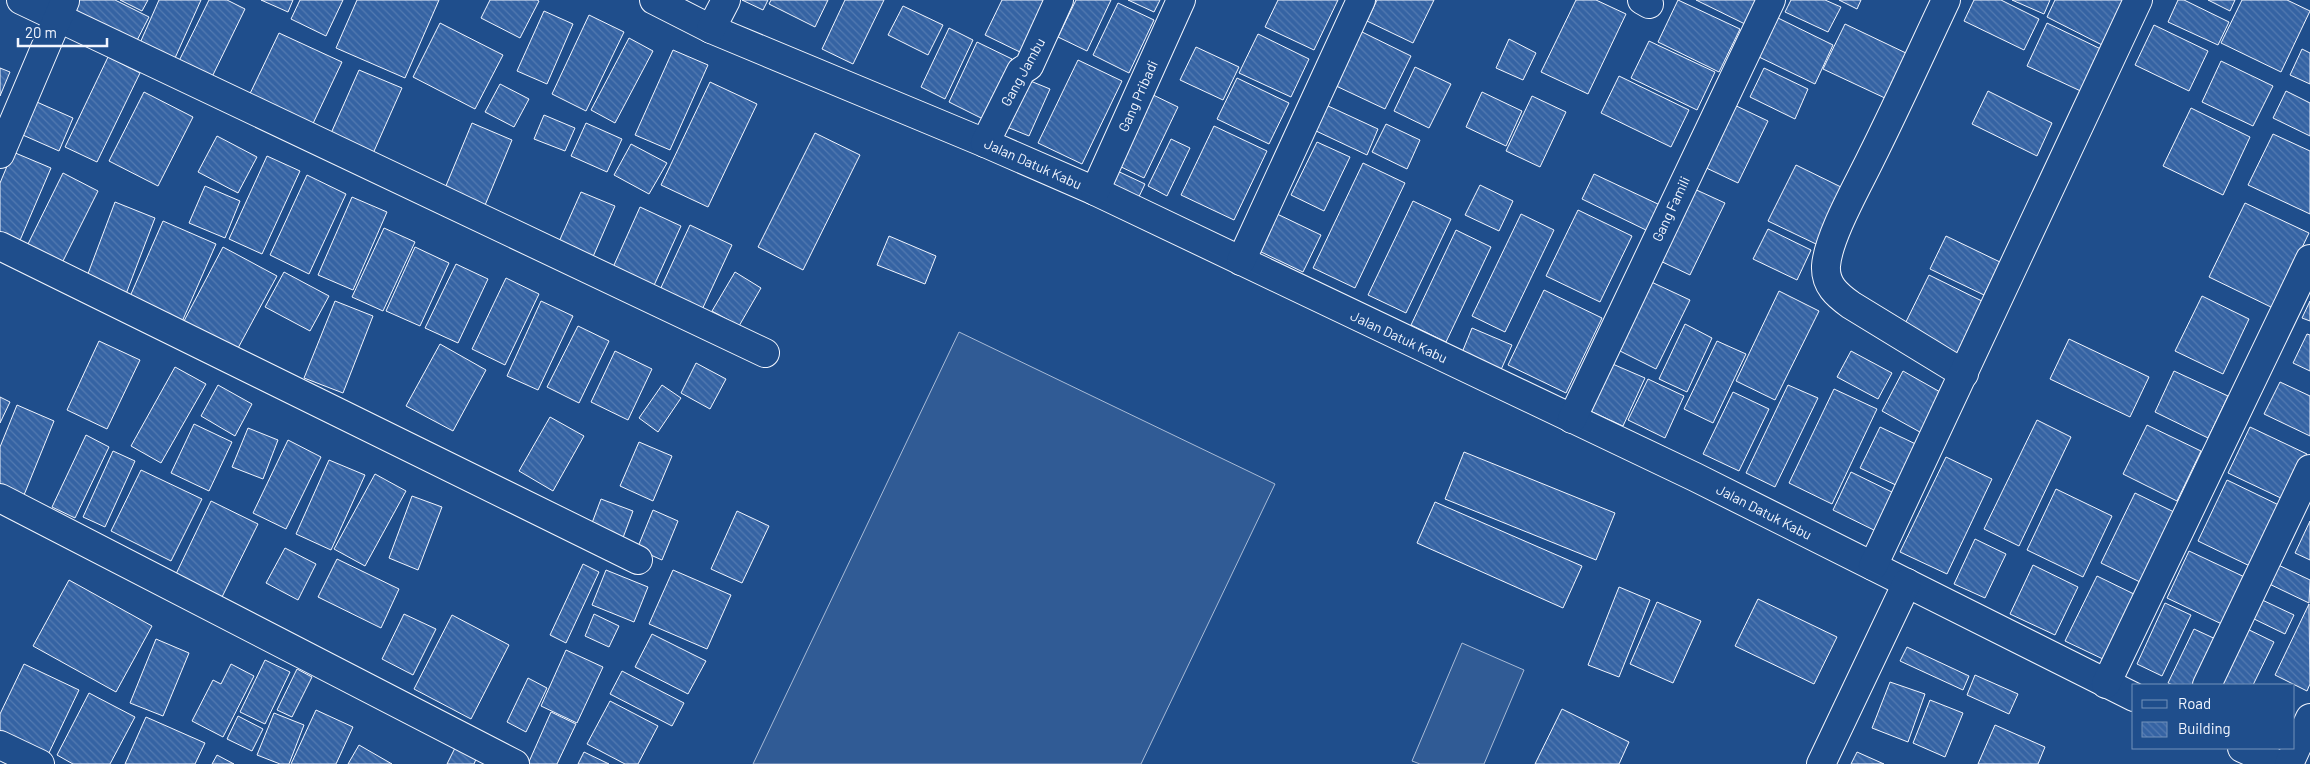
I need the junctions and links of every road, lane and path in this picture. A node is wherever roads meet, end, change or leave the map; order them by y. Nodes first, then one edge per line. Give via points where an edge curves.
1 (21, 0) edge
2 (654, 0) edge
3 (726, 0) edge
4 (1059, 0) edge
5 (1181, 0) edge
6 (1361, 0) edge
7 (1771, 0) edge
8 (1946, 0) edge
9 (2138, 0) edge
10 (62, 8) edge
11 (711, 29) junction
12 (985, 143) junction
13 (0, 154) edge
14 (1095, 191) junction
15 (0, 246) edge
16 (2310, 259) edge
17 (1241, 261) junction
18 (765, 354) dead end
19 (1964, 374) junction
20 (1572, 419) junction
21 (2310, 469) edge
22 (0, 498) edge
23 (638, 560) dead end
24 (1873, 566) junction
25 (1907, 583) junction
26 (2106, 684) junction
27 (2207, 684) edge
28 (2132, 696) edge
29 (2310, 718) edge
30 (0, 746) edge
31 (2244, 749) edge
32 (40, 764) edge
33 (514, 764) edge
34 (1820, 764) edge
35 (2277, 764) edge
36 (2289, 764) edge

1 - 10 street
2 - 11 street, Jalan Datuk Kabu
3 - 11 street
4 - 12 street, Gang Jambu via 1029,66 1021,71
5 - 14 street, Gang Pribadi
6 - 17 street
7 - 20 street, Gang Famili
8 - 19 street via 1843,215 1826,268 1834,293
9 - 19 street
10 - 13 street
10 - 18 street
11 - 12 street, Jalan Datuk Kabu
12 - 14 street, Jalan Datuk Kabu
14 - 17 street, Jalan Datuk Kabu
15 - 23 street
16 - 26 street
17 - 20 street, Jalan Datuk Kabu
19 - 24 street
20 - 24 street, Jalan Datuk Kabu
21 - 27 street
22 - 33 street
24 - 25 street, Jalan Datuk Kabu
25 - 26 street, Jalan Datuk Kabu
25 - 34 street
26 - 28 street, Jalan Datuk Kabu
29 - 36 street
30 - 32 street
31 - 35 street

